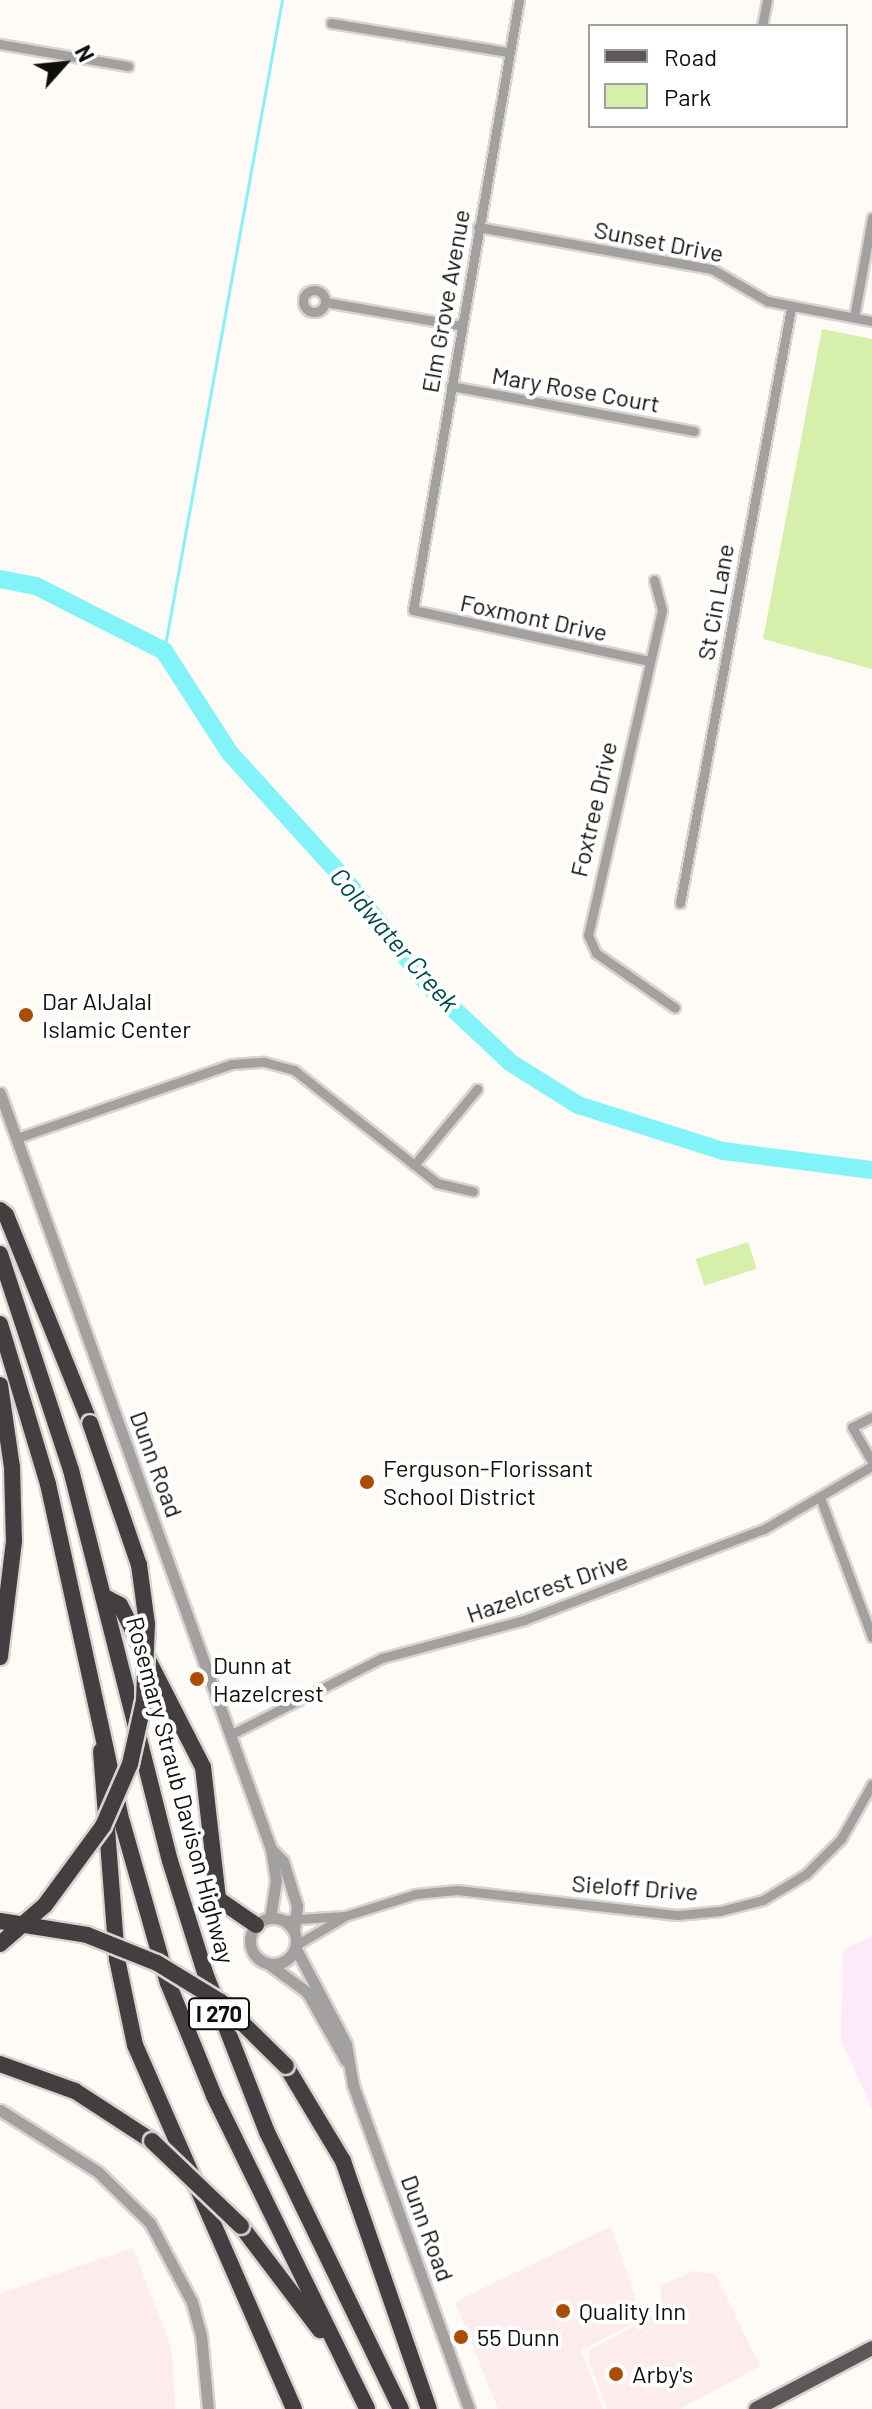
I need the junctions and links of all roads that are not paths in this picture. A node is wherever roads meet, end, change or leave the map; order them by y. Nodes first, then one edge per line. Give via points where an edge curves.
1 (519, 0) edge
2 (767, 0) edge
3 (331, 23) dead end
4 (762, 24) edge
5 (0, 44) edge
6 (509, 52) junction
7 (128, 66) dead end
8 (872, 218) edge
9 (478, 227) junction
10 (325, 302) dead end
11 (791, 308) junction
12 (854, 317) junction
13 (872, 321) edge
14 (462, 326) junction
15 (451, 386) junction
16 (694, 431) dead end
17 (654, 580) dead end
18 (413, 610) joint
19 (648, 661) junction
20 (680, 903) dead end
21 (675, 1008) dead end
22 (477, 1089) dead end
23 (0, 1093) edge
24 (17, 1138) junction
25 (414, 1165) junction
26 (473, 1191) dead end
27 (0, 1210) edge
28 (0, 1254) edge
29 (0, 1324) edge
30 (0, 1385) edge
31 (872, 1417) edge
32 (872, 1464) edge
33 (821, 1500) junction
34 (103, 1596) junction
35 (872, 1637) edge
36 (0, 1657) edge
37 (102, 1729) junction
38 (230, 1735) junction
39 (872, 1784) edge
40 (271, 1849) junction
41 (345, 1916) junction
42 (0, 1921) edge
43 (263, 1921) junction
44 (296, 1926) junction
45 (0, 1944) edge
46 (296, 1947) junction
47 (269, 1965) junction
48 (347, 2062) junction
49 (3, 2065) edge
50 (0, 2110) edge
51 (872, 2348) edge
52 (342, 2358) junction
53 (208, 2409) edge
54 (294, 2409) edge
55 (367, 2409) edge
56 (401, 2409) edge
57 (429, 2409) edge
58 (469, 2409) edge
59 (756, 2409) edge

1 - 6 street, Elm Grove Avenue
2 - 4 street
3 - 6 street
5 - 7 street
6 - 9 street, Elm Grove Avenue
8 - 12 street
9 - 11 street, Sunset Drive via 712,269 767,301
9 - 14 street, Elm Grove Avenue
10 - 14 street
11 - 12 street, Sunset Drive
11 - 20 street, St Cin Lane
12 - 13 street, Sunset Drive
14 - 15 street, Elm Grove Avenue
15 - 16 street, Mary Rose Court
15 - 18 street, Elm Grove Avenue
17 - 19 street, Foxtree Drive via 662,610
18 - 19 street, Foxmont Drive
19 - 21 street, Foxtree Drive via 588,935 596,953
22 - 25 street
23 - 24 street, Dunn Road
24 - 25 street via 232,1064 264,1062 294,1070
24 - 38 street, Dunn Road
25 - 26 street via 437,1183
27 - 45 highway, bridge via 124,1511 144,1591 148,1663 130,1764 103,1826 45,1905
28 - 34 highway, Rosemary Straub Davison Highway / I 270 via 53,1411
29 - 37 highway, I 270 via 48,1484
30 - 36 highway via 14,1505 13,1576
31 - 32 street via 852,1427
32 - 33 street, Hazelcrest Drive
33 - 35 street
33 - 38 street, Hazelcrest Drive via 764,1529 571,1603 382,1658
34 - 43 highway via 120,1605 203,1767 218,1899
34 - 56 highway, Rosemary Straub Davison Highway / I 270 via 170,1861 224,2026 283,2168
37 - 52 highway, I 270 via 141,1896 184,2024
37 - 54 highway via 99,1777 117,1959 135,2045
38 - 40 street, Dunn Road
39 - 41 street, Sieloff Drive via 841,1839 806,1874 763,1900 677,1915 457,1890 415,1894
40 - 43 street, Dunn Road via 276,1880
40 - 44 street, Dunn Road via 283,1861
41 - 44 street, Sieloff Drive
41 - 46 street, Sieloff Drive
42 - 57 highway, bridge via 87,1935 157,1963 221,2002 286,2066 343,2161
43 - 44 street
43 - 47 street via 250,1938 252,1952
44 - 46 street
46 - 47 street via 284,1962
46 - 48 street, Dunn Road via 327,2001 346,2044
47 - 48 street, Dunn Road via 307,1992
48 - 58 street, Dunn Road
49 - 52 highway, bridge via 75,2091 152,2141 241,2226
50 - 53 street via 98,2172 150,2223 192,2302 201,2335
51 - 59 main road
52 - 55 highway, I 270

